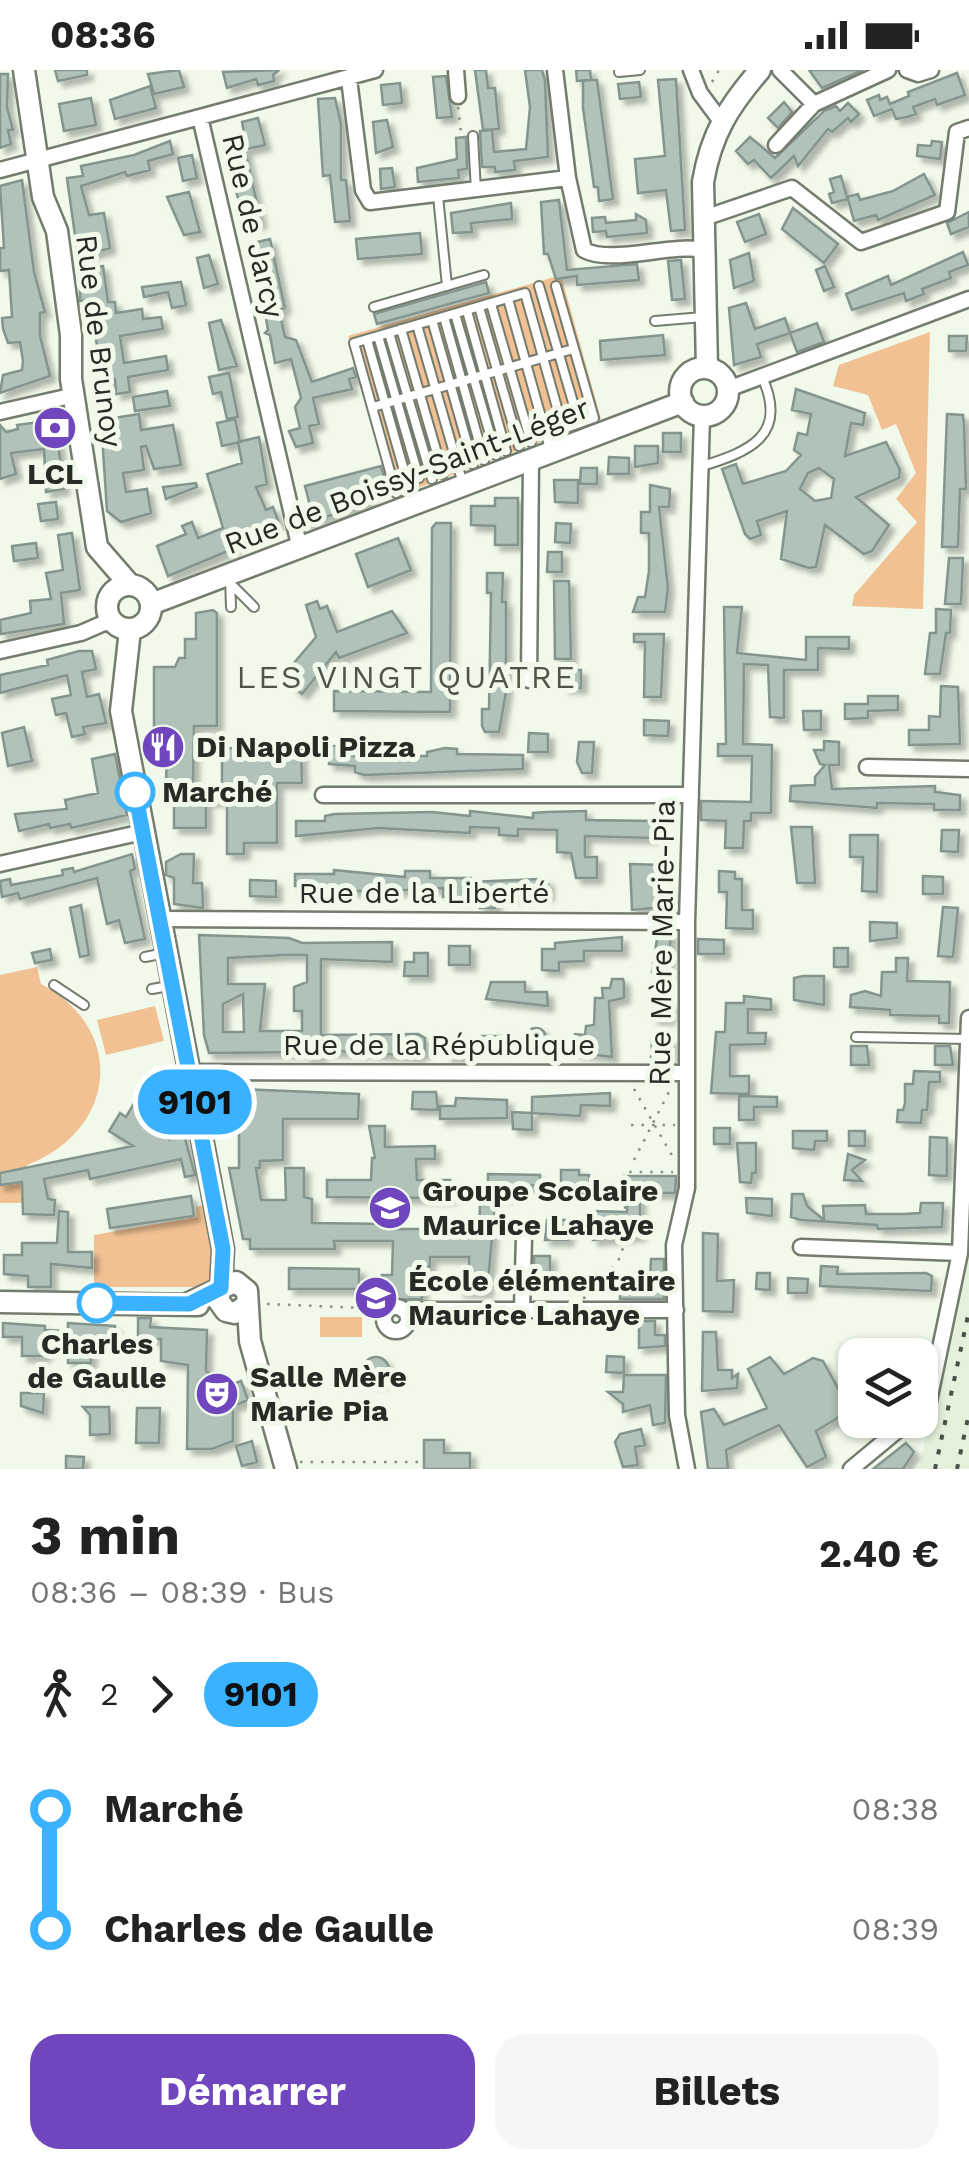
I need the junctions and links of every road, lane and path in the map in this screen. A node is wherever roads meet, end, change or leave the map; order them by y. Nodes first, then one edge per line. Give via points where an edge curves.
1 (24, 70) edge
2 (374, 70) edge
3 (456, 70) edge
4 (555, 70) edge
5 (640, 70) edge
6 (691, 70) edge
7 (760, 70) edge
8 (780, 70) edge
9 (888, 70) edge
10 (907, 70) edge
11 (931, 70) edge
12 (619, 72) edge
13 (333, 76) edge
14 (349, 79) junction
15 (458, 96) joint
16 (814, 104) junction
17 (200, 117) junction
18 (720, 120) junction
19 (969, 128) edge
20 (472, 136) joint
21 (776, 145) dead end
22 (42, 159) junction
23 (0, 170) edge
24 (568, 178) junction
25 (476, 191) junction
26 (438, 196) junction
27 (704, 218) junction
28 (704, 250) junction
29 (484, 275) dead end
30 (447, 286) junction
31 (538, 286) dead end
32 (556, 286) dead end
33 (508, 299) junction
34 (969, 299) edge
35 (491, 304) junction
36 (374, 307) dead end
37 (479, 307) junction
38 (466, 311) junction
39 (455, 314) junction
40 (444, 317) junction
41 (707, 317) junction
42 (432, 320) junction
43 (655, 321) dead end
44 (417, 325) junction
45 (401, 330) junction
46 (390, 333) junction
47 (378, 336) junction
48 (366, 340) junction
49 (573, 349) junction
50 (558, 354) junction
51 (543, 358) junction
52 (526, 364) junction
53 (510, 368) junction
54 (707, 368) junction
55 (498, 372) junction
56 (485, 375) junction
57 (761, 376) junction
58 (474, 378) junction
59 (462, 382) junction
60 (450, 385) junction
61 (728, 388) junction
62 (435, 389) junction
63 (420, 394) junction
64 (74, 395) junction
65 (408, 397) junction
66 (396, 400) junction
67 (682, 402) junction
68 (385, 404) junction
69 (373, 407) junction
70 (0, 412) edge
71 (702, 416) junction
72 (579, 423) junction
73 (527, 450) junction
74 (506, 451) dead end
75 (552, 453) junction
76 (496, 455) dead end
77 (484, 460) dead end
78 (473, 464) dead end
79 (700, 467) junction
80 (443, 474) dead end
81 (419, 478) dead end
82 (432, 479) dead end
83 (464, 486) junction
84 (409, 488) dead end
85 (396, 493) dead end
86 (300, 549) junction
87 (232, 582) junction
88 (121, 589) junction
89 (151, 604) junction
90 (231, 606) dead end
91 (254, 607) dead end
92 (110, 620) junction
93 (130, 630) junction
94 (0, 652) edge
95 (529, 680) dead end
96 (867, 767) dead end
97 (969, 769) edge
98 (323, 795) dead end
99 (691, 795) junction
100 (143, 832) junction
101 (0, 864) edge
102 (160, 919) junction
103 (687, 922) junction
104 (54, 985) dead end
105 (84, 1005) dead end
106 (969, 1018) edge
107 (856, 1037) dead end
108 (968, 1039) edge
109 (189, 1072) junction
110 (628, 1073) junction
111 (681, 1073) junction
112 (631, 1124) dead end
113 (653, 1124) junction
114 (687, 1126) junction
115 (634, 1160) dead end
116 (687, 1168) junction
117 (524, 1238) dead end
118 (801, 1247) dead end
119 (960, 1253) junction
120 (231, 1286) junction
121 (0, 1302) edge
122 (189, 1304) junction
123 (242, 1309) junction
124 (396, 1309) joint
125 (522, 1310) junction
126 (580, 1310) junction
127 (676, 1310) junction
128 (938, 1355) edge
129 (889, 1438) edge
130 (373, 1462) junction
131 (420, 1462) dead end
132 (292, 1466) edge
133 (373, 1469) edge
134 (687, 1469) edge
135 (852, 1469) edge

1 - 22 main road, Rue de Brunoy
2 - 14 street
3 - 15 street
4 - 24 street
5 - 12 lane
6 - 18 street
7 - 18 main road
8 - 16 street
9 - 16 street
10 - 11 street
13 - 14 street
13 - 17 street
14 - 26 street via 370,202
15 - 20 path via 459,132
16 - 21 street
17 - 22 street, Rue de Jarcy
17 - 86 street, Rue de Jarcy
18 - 27 main road via 708,154
19 - 27 street via 957,132 947,212 861,242 792,188
20 - 25 lane
22 - 23 street, Rue de Jarcy
22 - 64 main road, Rue de Brunoy via 47,214 57,231
24 - 25 street
24 - 28 street via 580,242 591,254
25 - 26 street
26 - 30 lane
27 - 28 main road
28 - 41 main road
29 - 30 lane
30 - 36 lane
31 - 50 lane
32 - 49 lane
33 - 35 lane
33 - 51 lane via 524,293
33 - 52 lane
34 - 57 street
35 - 37 lane
35 - 53 lane
37 - 38 lane
37 - 55 lane
38 - 39 lane
38 - 56 lane
39 - 40 lane
39 - 58 lane
40 - 42 lane
40 - 59 lane
41 - 43 lane
41 - 54 main road
42 - 44 lane
42 - 60 lane
44 - 45 lane
44 - 62 lane
45 - 46 lane
45 - 63 lane
46 - 47 lane
46 - 65 lane
47 - 48 lane
47 - 66 lane
48 - 68 lane
48 - 69 lane via 354,343
49 - 50 lane
49 - 72 lane via 594,418
50 - 51 lane
50 - 72 lane
51 - 52 lane
51 - 72 lane via 562,429
52 - 53 lane
52 - 75 lane
53 - 55 lane
53 - 73 lane
54 - 61 main road
54 - 67 main road via 683,381
55 - 56 lane
55 - 73 lane
56 - 58 lane
56 - 74 lane
57 - 61 street
57 - 79 lane via 772,418 758,441 739,455
58 - 59 lane
58 - 76 lane
59 - 60 lane
59 - 77 lane
60 - 62 lane
60 - 78 lane
61 - 71 main road via 722,409
62 - 63 lane
62 - 83 lane
63 - 65 lane
63 - 80 lane
64 - 70 street
64 - 88 main road, Rue de Brunoy via 92,528
65 - 66 lane
65 - 82 lane
66 - 68 lane
66 - 81 lane
67 - 71 main road
67 - 75 main road, Rue de Boissy-Saint-Léger
68 - 69 lane
68 - 84 lane
69 - 85 lane
71 - 79 street, Rue Mère Marie-Pia
73 - 75 main road, Rue de Boissy-Saint-Léger
73 - 83 main road, Rue de Boissy-Saint-Léger
73 - 95 street
79 - 99 street, Rue Mère Marie-Pia
83 - 86 main road, Rue de Boissy-Saint-Léger
86 - 87 main road, Rue de Boissy-Saint-Léger
87 - 89 main road, Rue de Boissy-Saint-Léger
87 - 90 lane
87 - 91 lane
88 - 89 main road via 144,591
88 - 92 main road via 107,606
89 - 93 main road via 144,624
92 - 93 main road
92 - 94 street
93 - 100 main road via 121,710
96 - 97 street
98 - 99 street
99 - 103 street, Rue Mère Marie-Pia
100 - 101 street
100 - 102 main road
102 - 103 street, Rue de la Liberté
102 - 109 main road via 155,955
103 - 111 street, Rue Mère Marie-Pia
104 - 105 lane
106 - 108 street
107 - 108 lane
108 - 119 street
109 - 110 street, Rue de la République
109 - 120 main road
110 - 111 street, Rue de la République
110 - 113 path
111 - 113 path
111 - 114 street, Rue Mère Marie-Pia
112 - 113 path
113 - 114 path
113 - 115 path
113 - 116 path via 673,1159
114 - 116 street, Rue Mère Marie-Pia
116 - 126 path via 624,1172 622,1251 587,1286
116 - 127 street, Rue Mère Marie-Pia via 674,1245
117 - 125 street
118 - 119 street
119 - 128 street
120 - 122 main road
120 - 123 main road via 249,1296
121 - 122 main road
122 - 123 main road
123 - 124 path
123 - 132 main road
124 - 125 street
125 - 126 street
126 - 127 street
127 - 134 street, Rue Mère Marie-Pia via 678,1416
129 - 135 street
130 - 131 path
130 - 132 path
130 - 133 path

